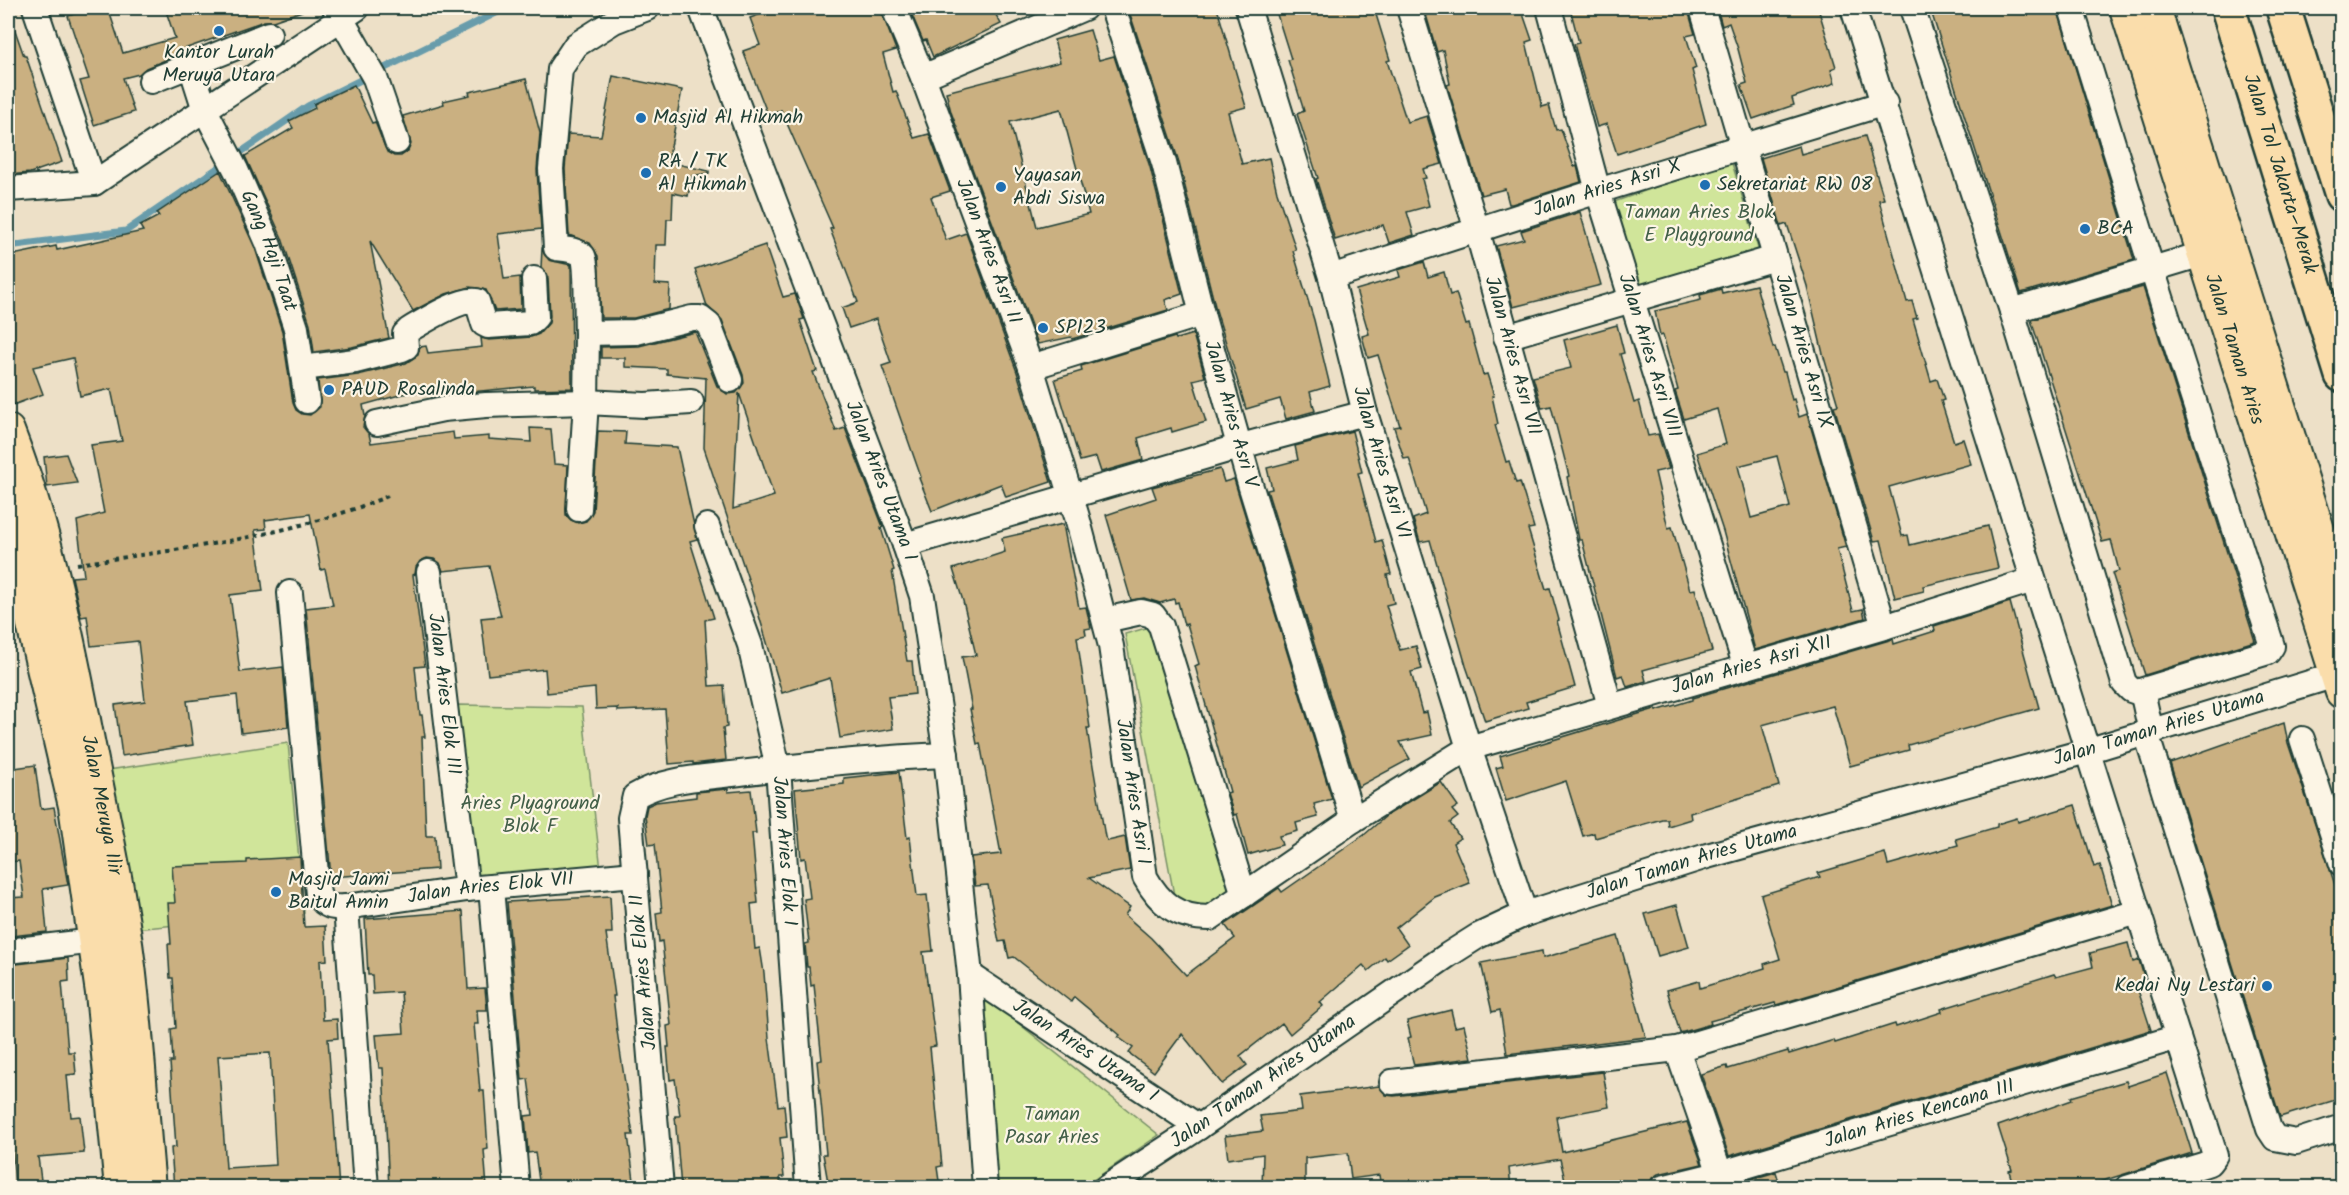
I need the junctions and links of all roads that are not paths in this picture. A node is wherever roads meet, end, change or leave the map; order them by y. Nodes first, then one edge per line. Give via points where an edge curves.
1 (35, 8) edge
2 (647, 8) edge
3 (701, 8) edge
4 (894, 8) edge
5 (1084, 8) edge
6 (1113, 8) edge
7 (1248, 8) edge
8 (1409, 8) edge
9 (1549, 8) edge
10 (1702, 8) edge
11 (1853, 8) edge
12 (1912, 8) edge
13 (2072, 8) edge
14 (2126, 8) edge
15 (2154, 8) edge
16 (2228, 8) edge
17 (2283, 8) edge
18 (345, 15) edge
19 (270, 34) dead end
20 (191, 66) junction
21 (923, 77) junction
22 (151, 81) dead end
23 (1885, 103) junction
24 (209, 119) junction
25 (396, 142) dead end
26 (1744, 146) junction
27 (94, 183) junction
28 (8, 189) edge
29 (1598, 191) junction
30 (2342, 195) edge
31 (1477, 230) junction
32 (2217, 250) junction
33 (1775, 258) junction
34 (2152, 269) junction
35 (1331, 277) junction
36 (534, 279) dead end
37 (1633, 302) junction
38 (2012, 311) junction
39 (1202, 314) junction
40 (587, 333) junction
41 (1506, 337) junction
42 (1031, 367) junction
43 (303, 368) junction
44 (2342, 375) edge
45 (730, 380) dead end
46 (307, 400) dead end
47 (586, 402) junction
48 (691, 402) dead end
49 (1365, 413) junction
50 (376, 423) dead end
51 (8, 431) edge
52 (1241, 446) junction
53 (1071, 498) junction
54 (579, 509) dead end
55 (8, 516) edge
56 (706, 526) dead end
57 (905, 544) junction
58 (429, 572) dead end
59 (2033, 580) junction
60 (290, 593) dead end
61 (2342, 606) edge
62 (1105, 620) junction
63 (1884, 627) junction
64 (1746, 665) junction
65 (2340, 680) edge
66 (2142, 691) junction
67 (1610, 706) junction
68 (2148, 732) junction
69 (2302, 739) dead end
70 (1468, 748) junction
71 (2087, 751) junction
72 (946, 755) junction
73 (778, 768) junction
74 (1353, 820) junction
75 (2342, 864) edge
76 (635, 874) junction
77 (100, 880) junction
78 (491, 888) junction
79 (466, 889) junction
80 (1244, 895) junction
81 (346, 907) junction
82 (2138, 912) junction
83 (1524, 914) junction
84 (95, 941) junction
85 (8, 951) edge
86 (970, 975) junction
87 (117, 992) junction
88 (2178, 1037) junction
89 (1677, 1049) junction
90 (1392, 1082) dead end
91 (1199, 1127) junction
92 (2342, 1127) edge
93 (1722, 1181) edge
94 (121, 1188) edge
95 (149, 1188) edge
96 (366, 1188) edge
97 (517, 1188) edge
98 (661, 1188) edge
99 (808, 1188) edge
100 (985, 1188) edge
101 (1106, 1188) edge
102 (1662, 1188) edge
103 (2127, 1188) edge

1 - 27 street
2 - 40 street via 614,21 576,45 560,69 551,170 556,248 576,252 587,263
3 - 57 street, Jalan Aries Utama I
4 - 21 street, Jalan Aries Asri II
5 - 21 street
6 - 39 street, Jalan Aries Asri V via 1164,163
7 - 35 street, Jalan Aries Asri VI
8 - 31 street, Jalan Aries Asri VII
9 - 29 street, Jalan Aries Asri VIII
10 - 26 street, Jalan Aries Asri IX
11 - 23 street
12 - 38 street
13 - 34 street
14 - 32 main road, Jalan Taman Aries
15 - 32 main road, Jalan Taman Aries
16 - 44 highway, Jalan Tol Jakarta–Merak
17 - 30 highway
18 - 24 street
18 - 25 street via 375,78
19 - 20 street
20 - 22 street
20 - 24 street, Gang Haji Taat
21 - 42 street, Jalan Aries Asri II
23 - 26 street, Jalan Aries Asri X
23 - 59 street
24 - 27 street
24 - 43 street, Gang Haji Taat via 268,243 296,328
26 - 29 street, Jalan Aries Asri X
26 - 33 street, Jalan Aries Asri IX
27 - 28 street
29 - 31 street, Jalan Aries Asri X
29 - 37 street, Jalan Aries Asri VIII
31 - 35 street, Jalan Aries Asri X
31 - 41 street, Jalan Aries Asri VII
32 - 34 street
32 - 61 main road, Jalan Taman Aries
32 - 65 main road, Jalan Taman Aries
33 - 37 street
33 - 63 street, Jalan Aries Asri IX
34 - 38 street
34 - 66 street via 2272,646 2268,652
35 - 49 street, Jalan Aries Asri VI
36 - 43 street via 536,317 530,323 488,326 477,301 469,301 409,330 402,349
37 - 41 street
37 - 64 street, Jalan Aries Asri VIII
38 - 66 street via 2124,683 2131,690
39 - 42 street
39 - 52 street, Jalan Aries Asri V
40 - 45 street via 636,332 700,318 709,325
40 - 47 street
41 - 67 street, Jalan Aries Asri VII
42 - 53 street, Jalan Aries Asri II
43 - 46 street, Gang Haji Taat
47 - 48 street
47 - 50 street via 486,405
47 - 54 street
49 - 52 street
49 - 70 street, Jalan Aries Asri VI
51 - 77 main road, Jalan Meruya Ilir via 22,466 74,668
52 - 53 street
52 - 74 street, Jalan Aries Asri V
53 - 57 street
53 - 62 street, Jalan Aries Asri I
55 - 77 main road, Jalan Meruya Ilir via 75,806
56 - 73 street, Jalan Aries Elok I via 750,645
57 - 72 street, Jalan Aries Utama I via 922,596
58 - 79 street, Jalan Aries Elok III
59 - 63 street, Jalan Aries Asri XII
59 - 71 street
60 - 81 street via 318,896 329,906
62 - 80 street via 1142,612 1153,615 1161,626
62 - 80 street, Jalan Aries Asri I via 1145,877 1167,906 1193,918 1210,918
63 - 64 street, Jalan Aries Asri XII
64 - 67 street, Jalan Aries Asri XII
65 - 68 street, Jalan Taman Aries Utama
66 - 68 street
67 - 70 street, Jalan Aries Asri XII
68 - 71 street, Jalan Taman Aries Utama
68 - 92 street via 2269,1129 2275,1137 2296,1142
69 - 75 street
70 - 74 street, Jalan Aries Asri I
70 - 83 street, Jalan Aries Asri VI
71 - 82 street
71 - 83 street, Jalan Taman Aries Utama via 1707,856
72 - 73 street
72 - 86 street, Jalan Aries Utama I
73 - 76 street, Jalan Aries Elok II via 670,782 651,786 635,796 630,818
73 - 99 street, Jalan Aries Elok I
74 - 80 street, Jalan Aries Asri I
76 - 78 street, Jalan Aries Elok VII
76 - 98 street, Jalan Aries Elok II
77 - 84 main road, Jalan Meruya Ilir
77 - 87 main road, Jalan Meruya Ilir
78 - 79 street, Jalan Aries Elok VII
78 - 97 street
79 - 81 street, Jalan Aries Elok VII
81 - 96 street
82 - 88 street
82 - 89 street
83 - 91 street, Jalan Taman Aries Utama via 1448,955
84 - 85 street
84 - 87 main road, Jalan Meruya Ilir
86 - 91 street, Jalan Aries Utama I
86 - 100 street, Jalan Aries Utama I
87 - 94 main road, Jalan Meruya Ilir
87 - 95 main road, Jalan Meruya Ilir
88 - 93 street, Jalan Aries Kencana III
88 - 103 street via 2215,1155 2209,1163
89 - 90 street
89 - 93 street
91 - 101 street, Jalan Taman Aries Utama
93 - 102 street, Jalan Aries Kencana III

